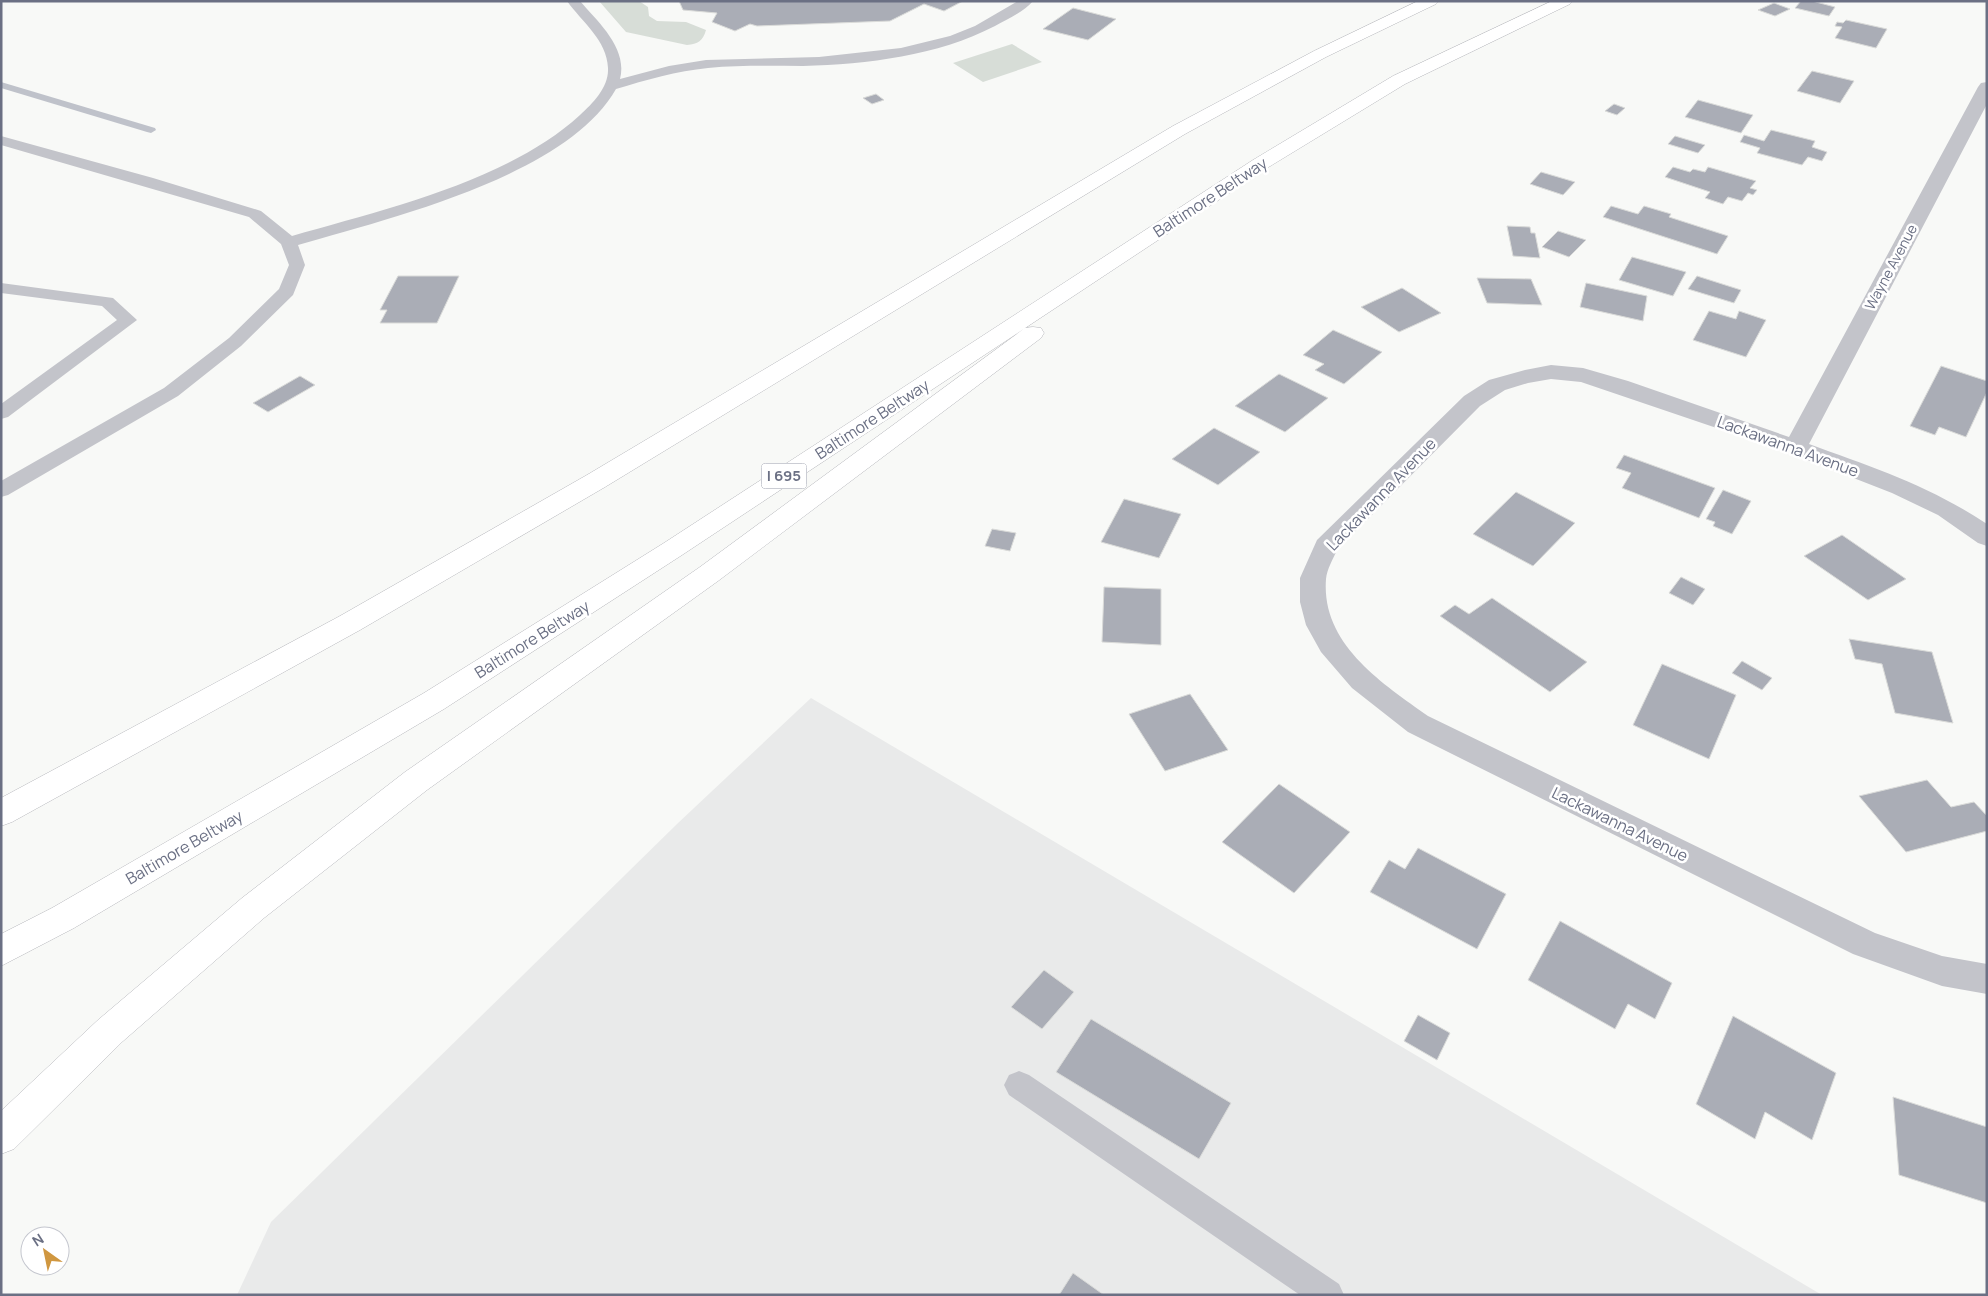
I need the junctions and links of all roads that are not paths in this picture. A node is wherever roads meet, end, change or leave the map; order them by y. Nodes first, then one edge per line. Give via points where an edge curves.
1 (573, 1) edge
2 (1027, 1) edge
3 (1432, 1) edge
4 (1565, 1) edge
5 (610, 86) junction
6 (1987, 87) edge
7 (1, 140) edge
8 (1260, 164) junction
9 (289, 242) junction
10 (1, 288) edge
11 (1, 414) edge
12 (1795, 447) junction
13 (1, 490) edge
14 (1987, 537) edge
15 (1, 813) edge
16 (1, 951) edge
17 (1987, 979) edge
18 (1019, 1085) dead end
19 (1, 1136) edge
20 (1328, 1295) edge

1 - 5 lane via 602,35 610,52 614,68
2 - 5 lane via 1007,16 960,37 914,49 868,58 818,62 704,64
3 - 15 highway via 1320,54 1179,130 580,490 350,623
4 - 8 highway, Baltimore Beltway / I 695 via 1399,80
5 - 9 lane via 601,102 582,121 522,164 397,210
6 - 12 street, Wayne Avenue
7 - 9 lane via 148,180 255,214
8 - 16 highway, Baltimore Beltway / I 695 via 674,548 434,701
8 - 19 highway via 710,574 416,781 246,914 110,1031
9 - 13 lane via 297,265 288,291 235,342 171,392
10 - 11 lane via 107,302 128,320
12 - 14 street, Lackawanna Avenue via 1901,487 1947,509
12 - 17 street, Lackawanna Avenue via 1583,375 1551,372 1497,384 1472,402 1326,546 1313,578 1315,612 1333,652 1368,688 1418,724 1866,944 1942,970
18 - 20 lane

